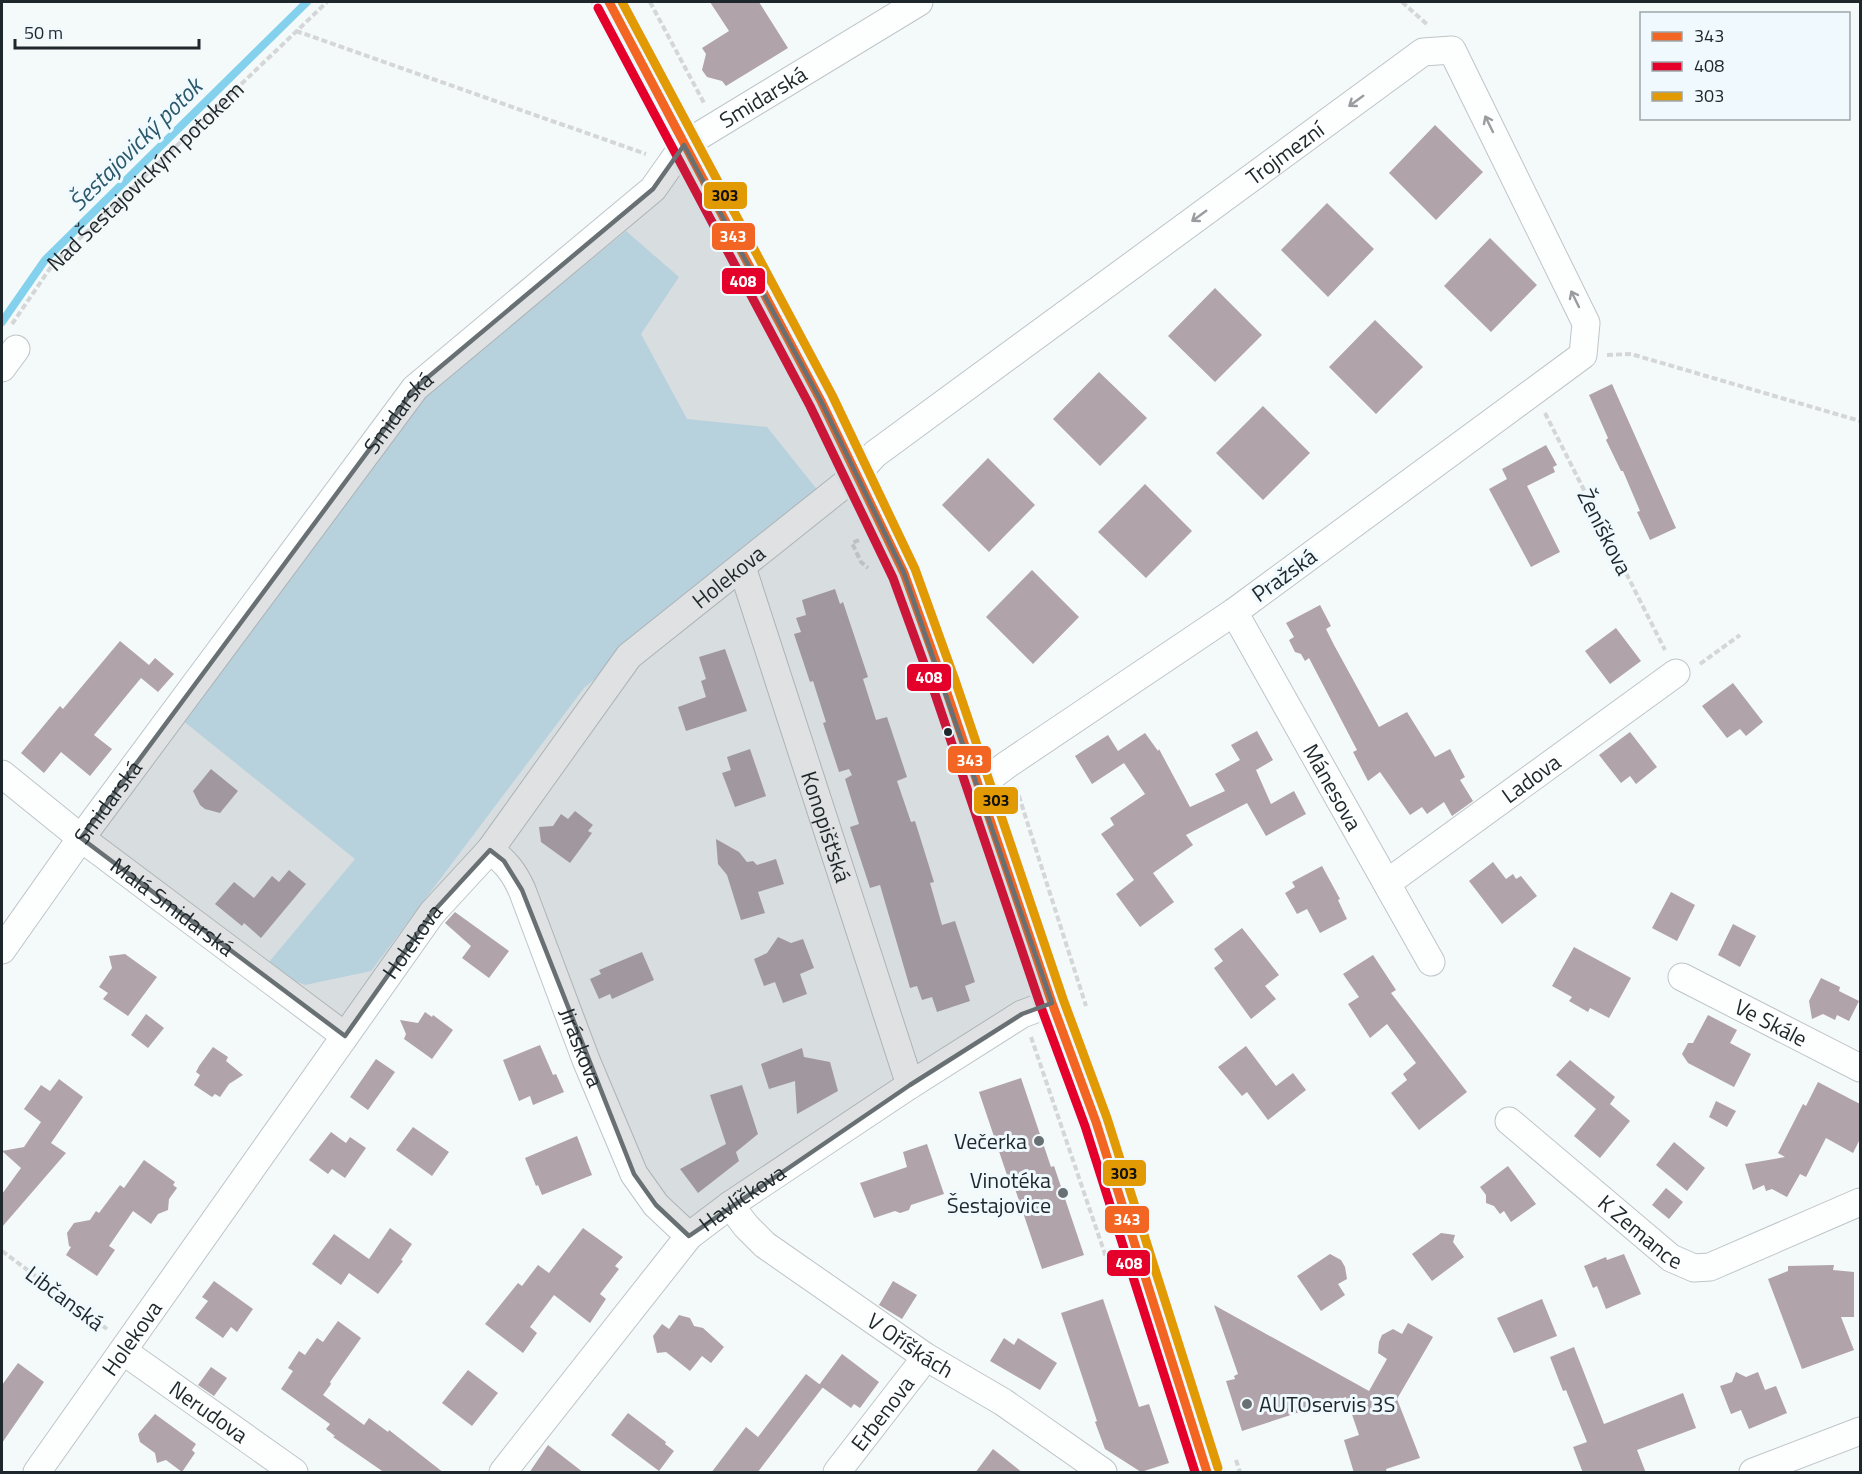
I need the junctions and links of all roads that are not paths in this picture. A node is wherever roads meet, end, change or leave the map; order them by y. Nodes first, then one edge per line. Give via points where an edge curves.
1 (609, 2) edge
2 (919, 2) edge
3 (678, 154) junction
4 (1583, 355) joint
5 (856, 475) junction
6 (742, 567) junction
7 (1234, 612) junction
8 (1676, 673) road end
9 (2, 774) edge
10 (978, 786) junction
11 (81, 838) junction
12 (490, 850) junction
13 (1387, 883) junction
14 (2, 950) edge
15 (1431, 962) dead end
16 (1682, 977) dead end
17 (1052, 1003) junction
18 (345, 1036) junction
19 (1860, 1068) edge
20 (910, 1085) junction
21 (1509, 1121) dead end
22 (1860, 1202) edge
23 (730, 1205) junction
24 (689, 1236) junction
25 (123, 1351) junction
26 (926, 1357) junction
27 (1860, 1431) edge
28 (1100, 1470) edge
29 (37, 1473) edge
30 (294, 1473) edge
31 (503, 1473) edge
32 (837, 1473) edge
33 (1207, 1473) edge
34 (1753, 1473) edge

1 - 3 street
2 - 3 street, Smidarská
3 - 5 street via 821,401
3 - 11 street, Smidarská via 653,189 415,388
4 -> 5 street, Trojmezní via 1586,323 1452,50 1423,52 875,454
4 - 7 street, Pražská
5 - 6 street, Holekova
5 - 10 street via 904,573
6 - 12 street, Holekova via 629,656
6 - 20 street, Konopišťská
7 - 10 street, Pražská
7 - 13 street, Mánesova
8 - 13 street, Ladova
9 - 11 street, Malá Smidarská
10 - 17 street
11 - 14 street, Smidarská
11 - 18 street, Malá Smidarská
12 - 18 street, Holekova via 432,913
12 - 24 street, Jiráskova via 514,873 522,890 634,1174 656,1205
13 - 15 street, Mánesova
16 - 19 street, Ve Skále
17 - 20 street, Havlíčkova via 1022,1014
17 - 33 street via 1095,1122
18 - 25 street, Holekova
20 - 23 street, Havlíčkova
21 - 22 street, K Zemance via 1671,1258 1694,1268 1710,1267
23 - 24 street, Havlíčkova
23 - 26 street, V Oříškách via 759,1240
24 - 31 street, Havlíčkova
25 - 29 street, Holekova
25 - 30 street, Nerudova
26 - 28 street, V Oříškách via 1004,1402
26 - 32 street, Erbenova
27 - 34 street

